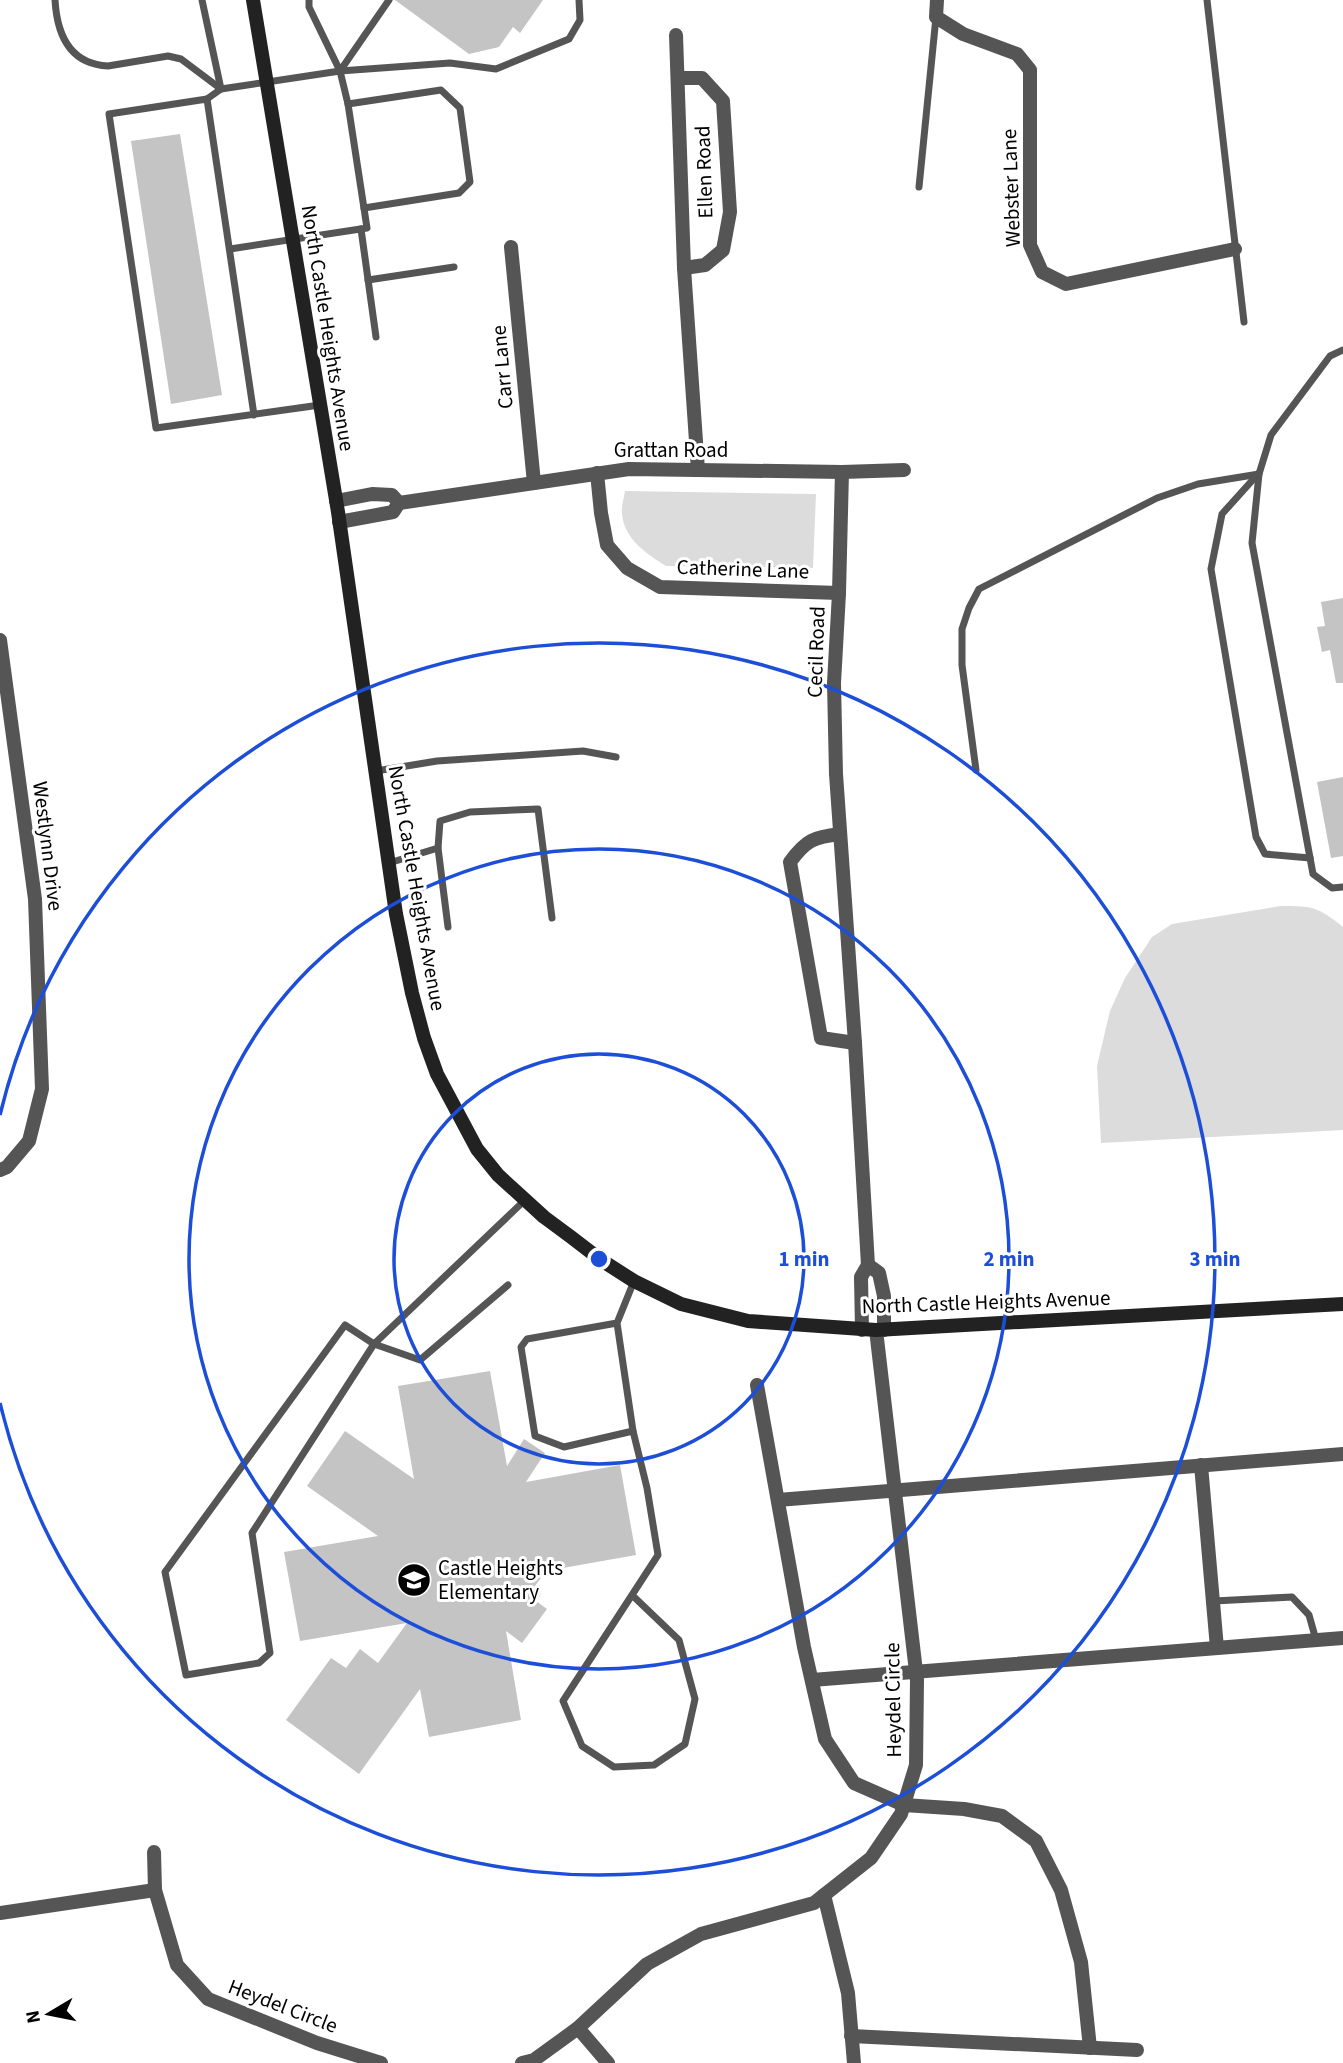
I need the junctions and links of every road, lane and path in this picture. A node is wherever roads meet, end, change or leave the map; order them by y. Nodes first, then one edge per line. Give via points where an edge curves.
1 (55, 0) edge
2 (202, 0) edge
3 (253, 0) edge
4 (309, 0) edge
5 (389, 0) edge
6 (579, 0) edge
7 (937, 0) edge
8 (1207, 0) edge
9 (936, 17) junction
10 (676, 35) dead end
11 (341, 71) junction
12 (678, 78) junction
13 (267, 83) junction
14 (221, 89) junction
15 (207, 100) junction
16 (348, 104) junction
17 (919, 187) dead end
18 (364, 208) junction
19 (361, 229) junction
20 (292, 239) junction
21 (511, 247) dead end
22 (230, 249) junction
23 (1235, 249) junction
24 (454, 267) dead end
25 (684, 268) junction
26 (368, 280) junction
27 (1244, 323) dead end
28 (376, 337) dead end
29 (1343, 350) edge
30 (320, 405) junction
31 (254, 415) junction
32 (698, 470) junction
33 (904, 470) dead end
34 (597, 472) junction
35 (842, 472) junction
36 (1259, 474) junction
37 (534, 484) junction
38 (336, 501) junction
39 (399, 503) junction
40 (339, 522) junction
41 (839, 593) junction
42 (0, 640) edge
43 (616, 757) dead end
44 (976, 770) dead end
45 (375, 771) junction
46 (840, 834) junction
47 (438, 848) junction
48 (1310, 858) junction
49 (389, 863) junction
50 (1343, 887) edge
51 (552, 918) dead end
52 (448, 927) dead end
53 (855, 1042) junction
54 (0, 1170) edge
55 (525, 1200) junction
56 (868, 1265) junction
57 (634, 1281) junction
58 (508, 1285) dead end
59 (1343, 1304) edge
60 (617, 1323) junction
61 (874, 1330) junction
62 (374, 1343) junction
63 (757, 1385) dead end
64 (632, 1431) junction
65 (1343, 1454) edge
66 (1201, 1465) junction
67 (895, 1489) junction
68 (778, 1500) junction
69 (632, 1595) junction
70 (1213, 1601) junction
71 (1343, 1638) edge
72 (1316, 1640) junction
73 (1217, 1648) junction
74 (916, 1672) junction
75 (812, 1679) junction
76 (904, 1805) junction
77 (154, 1852) dead end
78 (155, 1890) junction
79 (824, 1895) junction
80 (0, 1913) edge
81 (578, 2028) junction
82 (851, 2036) junction
83 (1090, 2048) junction
84 (1137, 2050) dead end
85 (381, 2063) edge
86 (522, 2063) edge
87 (608, 2063) edge
88 (854, 2063) edge

1 - 14 lane via 62,36 80,57 108,66 168,56
2 - 14 lane
3 - 13 street, North Castle Heights Avenue
4 - 11 lane
5 - 11 lane
6 - 11 lane via 580,20 569,39 496,69 450,63
7 - 9 street
8 - 23 lane
9 - 17 lane
9 - 23 street, Webster Lane via 963,34 1017,54 1030,70 1030,245 1042,272 1066,284
10 - 12 street, Ellen Road
11 - 13 lane
11 - 16 lane
12 - 25 street, Ellen Road
12 - 25 street, Ellen Road via 702,78 723,100 730,212 723,250 705,265
13 - 14 lane
13 - 20 street, North Castle Heights Avenue
14 - 15 lane
15 - 22 lane
15 - 31 lane via 109,114 156,428
16 - 18 lane
16 - 18 lane via 441,90 460,108 470,182 459,193
18 - 19 lane via 367,228
19 - 20 lane
19 - 26 lane
20 - 22 lane
20 - 30 street, North Castle Heights Avenue
21 - 37 street, Carr Lane
22 - 31 lane
23 - 27 lane
24 - 26 lane
25 - 32 street, Ellen Road
26 - 28 lane
29 - 36 lane via 1330,356 1271,436
30 - 31 lane
30 - 38 street, North Castle Heights Avenue
32 - 34 street, Grattan Road
32 - 35 street, Grattan Road
33 - 35 street, Grattan Road
34 - 37 street, Grattan Road
34 - 41 street, Catherine Lane via 607,545 627,568 660,587
35 - 41 street, Cecil Road
36 - 44 lane via 1198,484 1157,498 979,589 962,629 962,665
36 - 48 lane via 1252,543
36 - 48 lane via 1222,514 1211,569 1256,837 1265,854
37 - 39 street, Grattan Road
38 - 39 street via 372,494 392,495
38 - 40 street, North Castle Heights Avenue
39 - 40 street via 393,512
40 - 45 street, North Castle Heights Avenue
41 - 46 street, Cecil Road via 834,683
42 - 54 street, Westlynn Drive via 35,899 42,1089 29,1141
43 - 45 lane via 583,751 437,761
45 - 49 street, North Castle Heights Avenue
46 - 53 street, Cecil Road
46 - 53 street via 802,845 790,862 821,1038
47 - 49 lane
47 - 51 lane via 440,821 470,812 538,808
47 - 52 lane
48 - 50 lane via 1313,874 1332,888
49 - 55 street, North Castle Heights Avenue via 412,993 437,1074 477,1149
53 - 56 street, Cecil Road
55 - 57 street, North Castle Heights Avenue
55 - 62 lane
56 - 61 street via 861,1277
56 - 61 street via 879,1273 884,1296
57 - 60 lane
57 - 61 street, North Castle Heights Avenue via 681,1304 748,1321
58 - 62 lane via 420,1360
59 - 61 street, North Castle Heights Avenue
60 - 64 lane
60 - 64 lane via 527,1339 521,1347 535,1436 564,1447
61 - 67 street, Heydel Circle
62 - 62 lane via 345,1325 165,1572 186,1675 259,1663 270,1653 252,1533
63 - 68 street
64 - 69 lane via 658,1555
65 - 66 street
66 - 67 street
66 - 70 street
67 - 68 street
67 - 74 street, Heydel Circle
68 - 75 street
69 - 69 lane via 679,1640 695,1699 685,1744 654,1765 614,1768 582,1746 563,1701
70 - 72 lane via 1292,1597 1309,1615
70 - 73 street
71 - 72 street
72 - 73 street
73 - 74 street
74 - 75 street
74 - 76 street, Heydel Circle via 916,1765
75 - 76 street via 825,1739 854,1783
76 - 79 street, Heydel Circle via 871,1858
76 - 83 street via 1002,1816 1036,1841 1061,1890 1082,1962
77 - 78 street, Heydel Circle
78 - 80 street
78 - 85 street, Heydel Circle via 177,1965 208,1999
79 - 81 street, Heydel Circle via 814,1903 701,1934 647,1964
79 - 82 street via 848,1993
81 - 86 street, Heydel Circle via 534,2060
81 - 87 street
82 - 83 street
82 - 88 street
83 - 84 street

